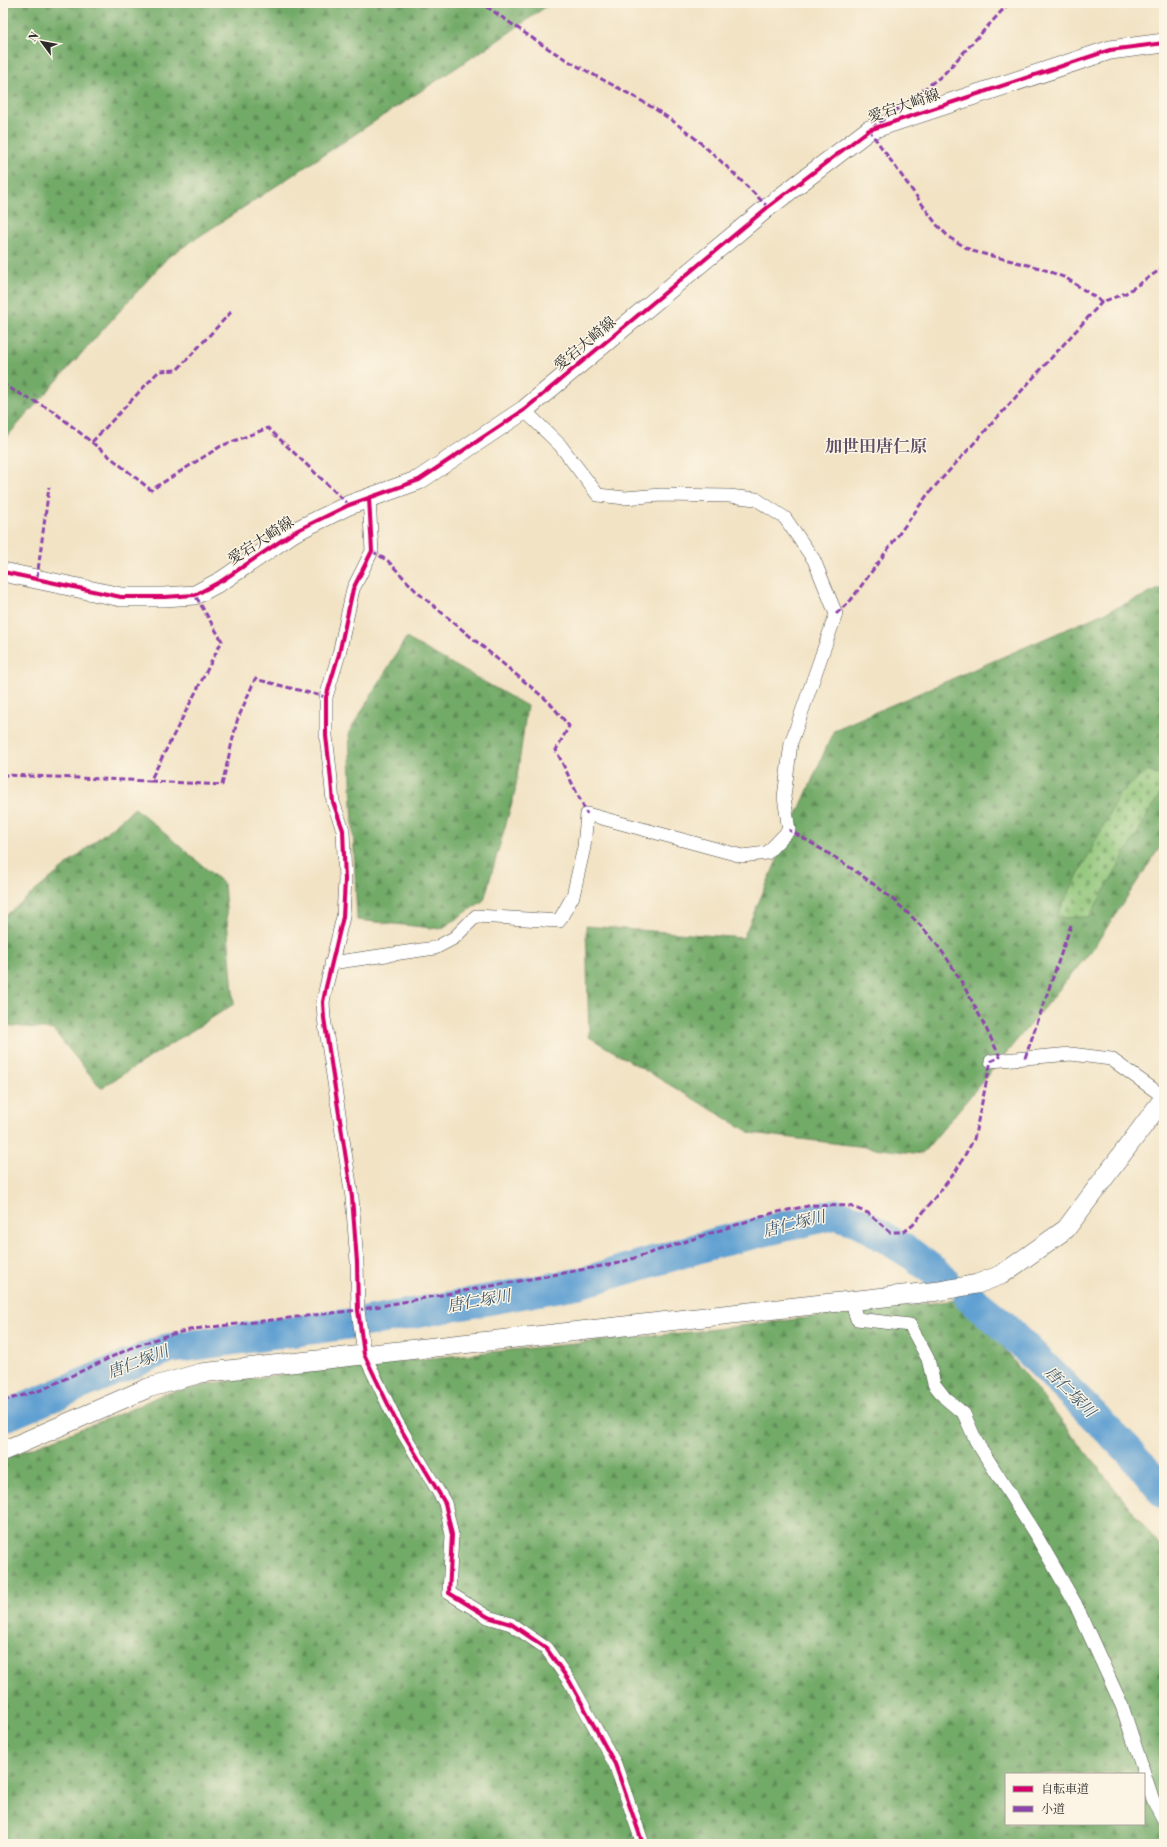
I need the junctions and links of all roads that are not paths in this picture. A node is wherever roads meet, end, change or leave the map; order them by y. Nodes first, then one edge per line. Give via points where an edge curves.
1 (1164, 43) edge
2 (524, 410) junction
3 (369, 498) junction
4 (3, 572) edge
5 (331, 963) junction
6 (991, 1061) dead end
7 (1164, 1098) edge
8 (851, 1301) junction
9 (364, 1354) junction
10 (3, 1451) edge
11 (1143, 1773) edge
12 (1145, 1778) edge
13 (1164, 1820) edge
14 (643, 1844) edge

1 - 2 street, 愛宕大崎線 via 1110,50 869,130 763,212
2 - 3 street, 愛宕大崎線 via 419,480
2 - 5 street via 560,445 598,495 625,498 661,495 729,496 756,499 786,518 814,560 836,614 791,743 784,797 789,830 767,853 742,856 587,814 584,847 573,896 559,921 476,916 454,938 435,948
3 - 4 street, 愛宕大崎線 via 294,532 223,580 195,595 121,597
3 - 5 street via 372,551 353,589 339,654 326,697 326,736 333,802 343,830 345,880 343,917
5 - 9 street via 323,1002 324,1018 352,1197 358,1310
6 - 7 street via 1071,1054 1110,1059
7 - 8 street via 1066,1229 1001,1275 977,1284 939,1291
8 - 9 street
8 - 11 street via 857,1319 910,1326 928,1359 934,1384 945,1398 964,1414 976,1441 1075,1603 1122,1706
9 - 10 street via 177,1378
9 - 14 street via 396,1421 445,1503 452,1535 449,1593 488,1617 511,1624 546,1648 570,1682 615,1764
12 - 13 street via 1152,1800

